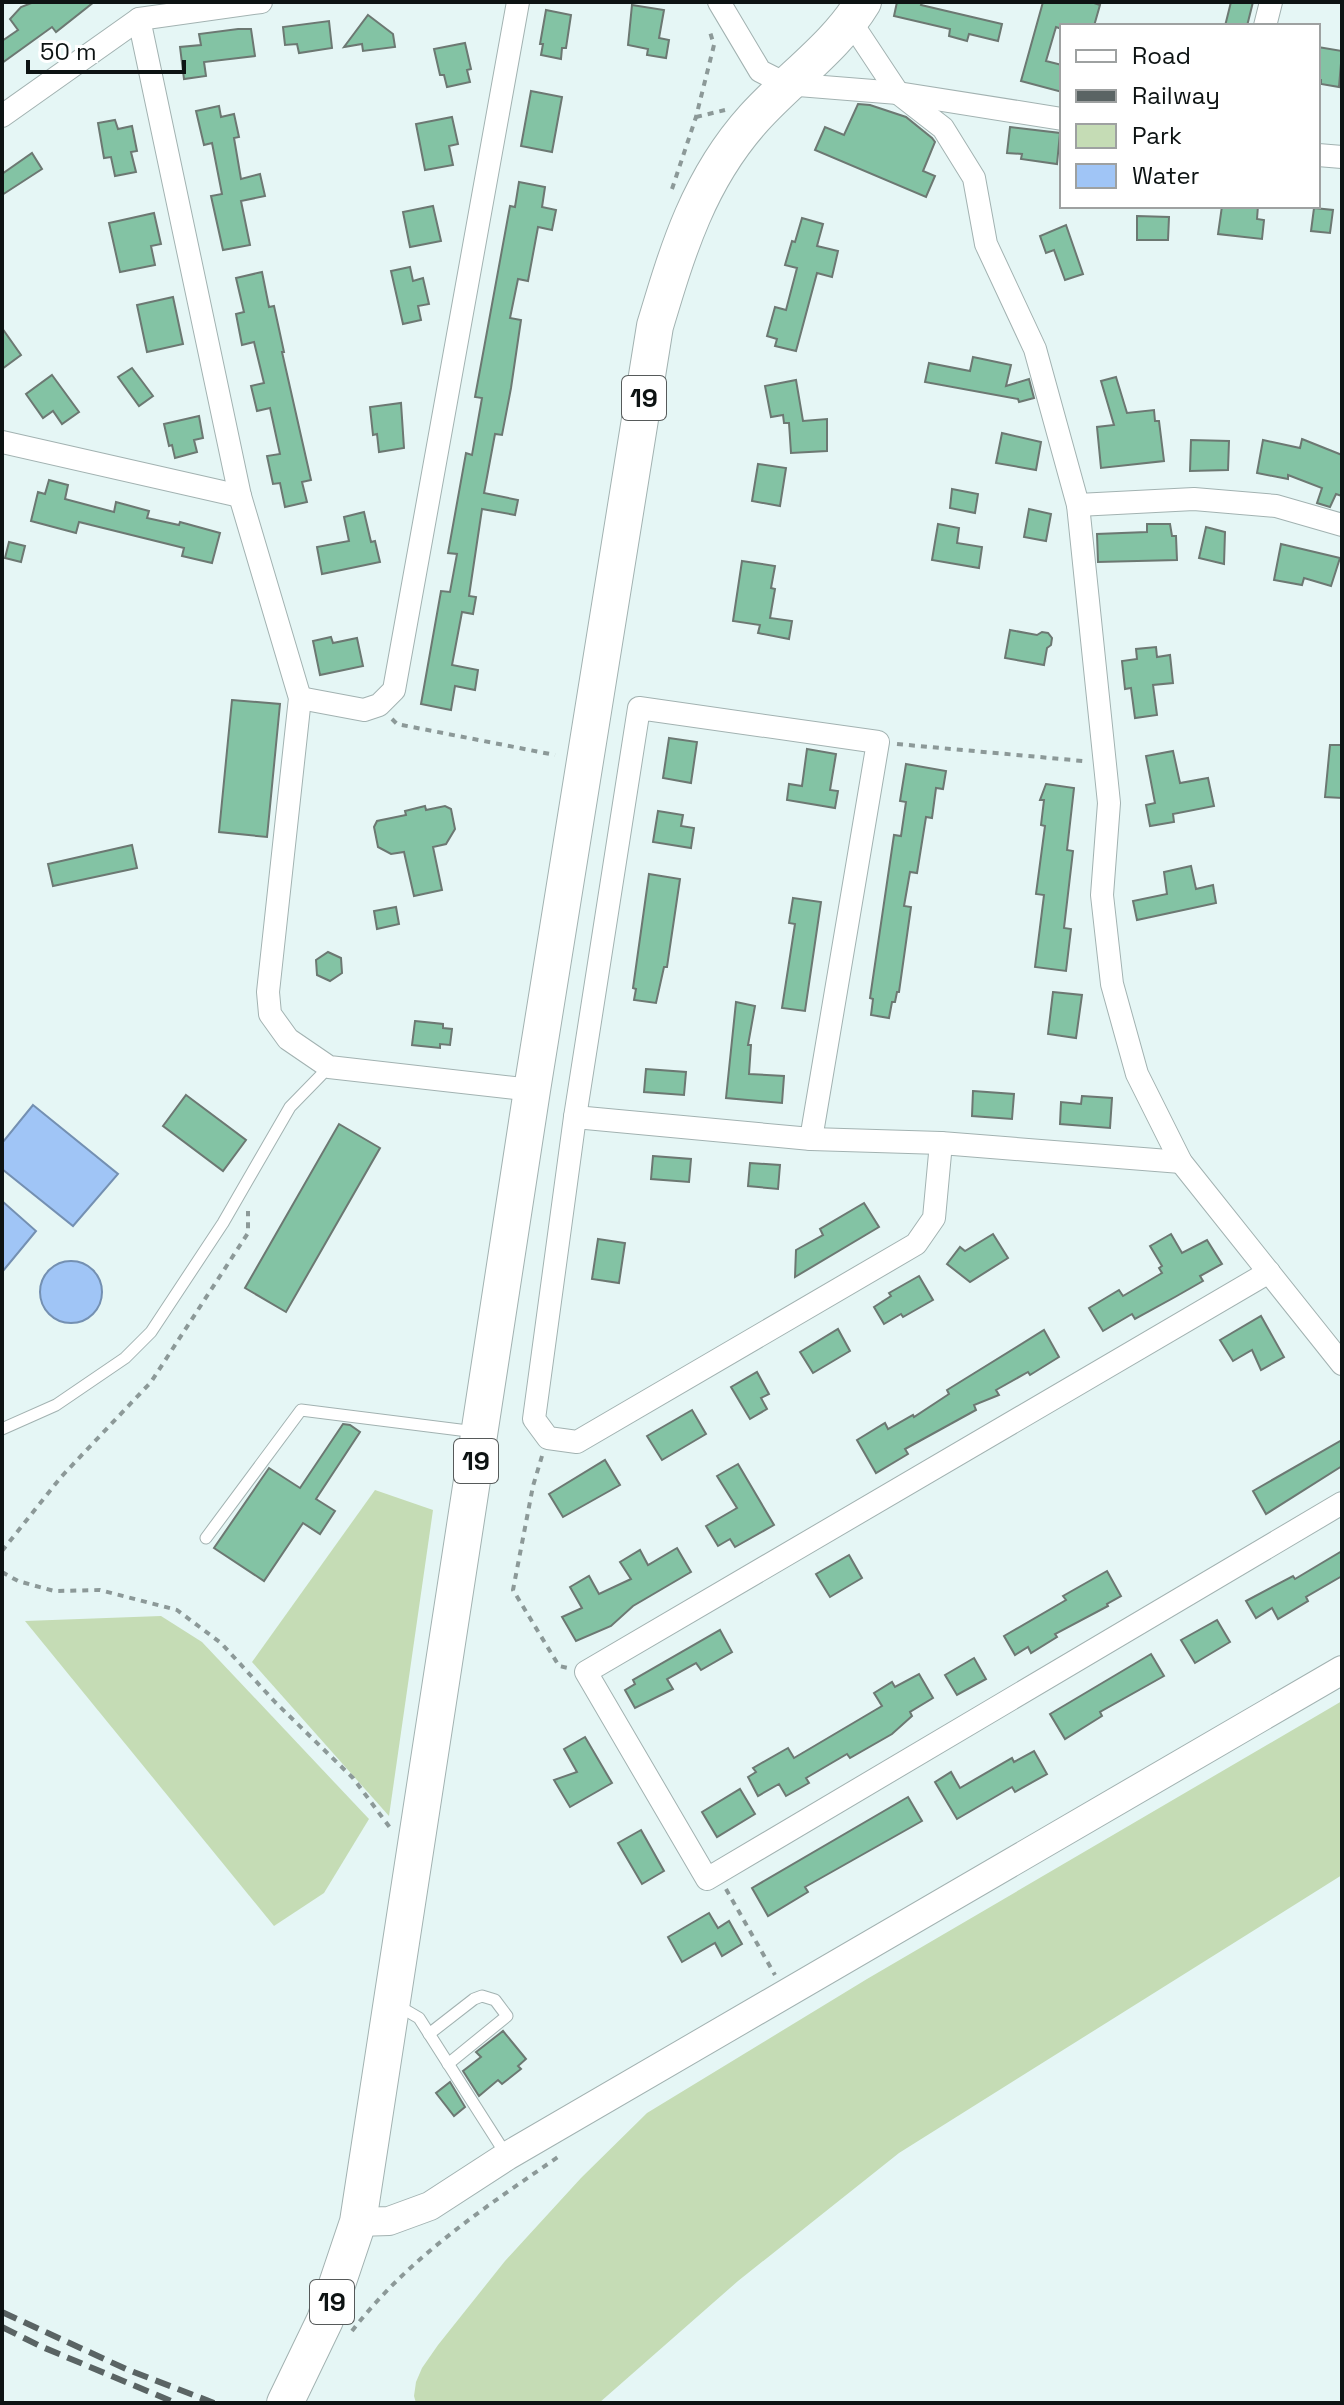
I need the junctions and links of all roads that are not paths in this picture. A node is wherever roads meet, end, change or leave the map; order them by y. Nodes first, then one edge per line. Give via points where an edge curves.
1 (261, 2) edge
2 (518, 2) edge
3 (719, 2) edge
4 (1271, 2) edge
5 (857, 12) edge
6 (139, 19) junction
7 (1266, 24) edge
8 (786, 84) junction
9 (898, 93) junction
10 (2, 116) edge
11 (1060, 119) edge
12 (1320, 155) edge
13 (1342, 157) edge
14 (2, 442) edge
15 (240, 496) junction
16 (1078, 505) junction
17 (1342, 525) edge
18 (300, 698) junction
19 (329, 1067) junction
20 (532, 1090) junction
21 (575, 1117) junction
22 (811, 1139) junction
23 (941, 1143) junction
24 (1181, 1162) junction
25 (1269, 1272) junction
26 (1342, 1364) edge
27 (2, 1429) edge
28 (480, 1433) junction
29 (1342, 1503) edge
30 (206, 1538) dead end
31 (1342, 1670) edge
32 (393, 2003) junction
33 (429, 2034) junction
34 (448, 2064) junction
35 (507, 2156) junction
36 (358, 2222) junction
37 (292, 2391) edge

1 - 6 street
2 - 18 street via 394,690 379,705 364,710
3 - 8 street via 760,71
4 - 7 street
5 - 8 main road, 19
5 - 9 street
6 - 10 street
6 - 15 street
8 - 9 street
8 - 20 main road, 19 via 733,142 712,174 693,210 655,326
9 - 11 street
9 - 16 street via 943,128 974,178 986,244 1035,349
12 - 13 street
14 - 15 street
15 - 18 street
16 - 17 street via 1208,500 1276,506
16 - 24 street via 1109,803 1102,895 1112,984 1137,1074
18 - 19 street via 268,992 270,1014 288,1039
19 - 20 street
19 - 27 lane via 290,1107 151,1332 125,1358 56,1405
20 - 28 main road, 19
21 - 22 street
21 - 22 street via 639,708 878,742
21 - 23 street via 534,1419 548,1438 577,1442 916,1244 934,1218
22 - 23 street
23 - 24 street
24 - 25 street
25 - 26 street
25 - 29 street via 586,1672 707,1879
28 - 30 lane via 301,1410
28 - 32 main road, 19
31 - 35 street
32 - 33 lane via 419,2018
32 - 36 main road, 19
33 - 34 lane
33 - 34 lane via 482,1996 495,2000 507,2016
34 - 35 lane
35 - 36 street via 430,2206 389,2221
36 - 37 main road, 19 via 334,2298

